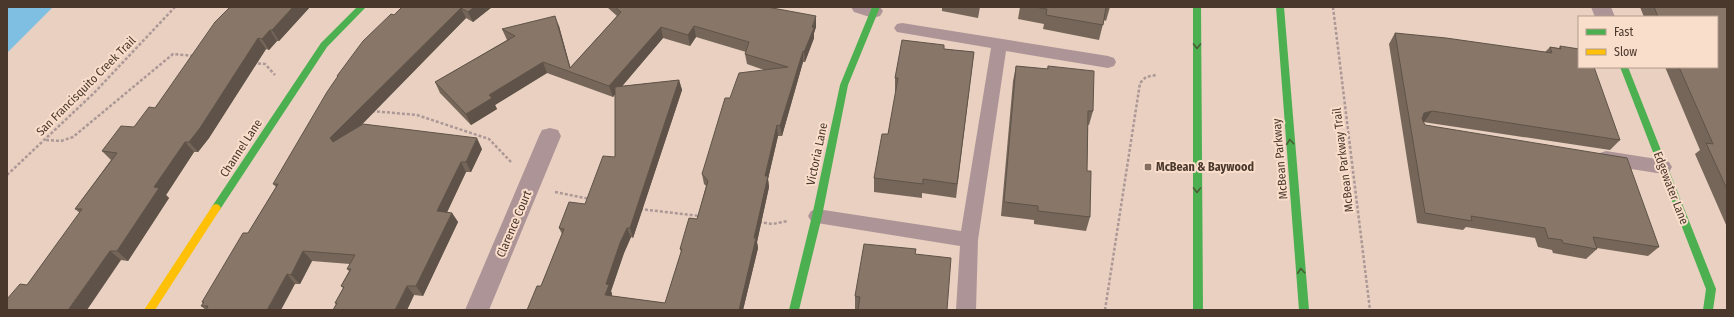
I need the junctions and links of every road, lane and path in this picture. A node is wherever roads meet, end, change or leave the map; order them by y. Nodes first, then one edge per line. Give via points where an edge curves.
1 (175, 7) edge
2 (362, 7) edge
3 (1197, 7) edge
4 (1280, 7) edge
5 (1333, 7) edge
6 (870, 8) edge
7 (902, 28) dead end
8 (999, 44) junction
9 (196, 56) edge
10 (250, 62) edge
11 (1108, 62) dead end
12 (265, 64) dead end
13 (1624, 68) edge
14 (1156, 75) dead end
15 (550, 136) dead end
16 (46, 140) junction
17 (1593, 156) edge
18 (1663, 167) junction
19 (7, 174) edge
20 (817, 216) junction
21 (969, 240) junction
22 (150, 310) edge
23 (476, 310) edge
24 (794, 310) edge
25 (966, 310) edge
26 (1105, 310) edge
27 (1198, 310) edge
28 (1304, 310) edge
29 (1370, 310) edge
30 (1708, 310) edge

1 - 16 path, San Francisquito Creek Trail
2 - 22 street, Channel Lane via 324,45
3 -> 27 street
28 -> 4 street, McBean Parkway
5 - 29 path, McBean Parkway Trail
6 - 20 street, Victoria Lane via 844,85
7 - 8 lane
8 - 11 lane
8 - 21 lane
9 - 16 path via 173,54 73,137 61,141
10 - 12 path
13 - 18 street, Edgewater Lane
14 - 26 path via 1146,77 1140,83
15 - 23 street, Clarence Court
16 - 19 path, San Francisquito Creek Trail
17 - 18 lane
18 - 30 street, Edgewater Lane via 1711,289
20 - 21 lane
20 - 24 street, Victoria Lane
21 - 25 lane

